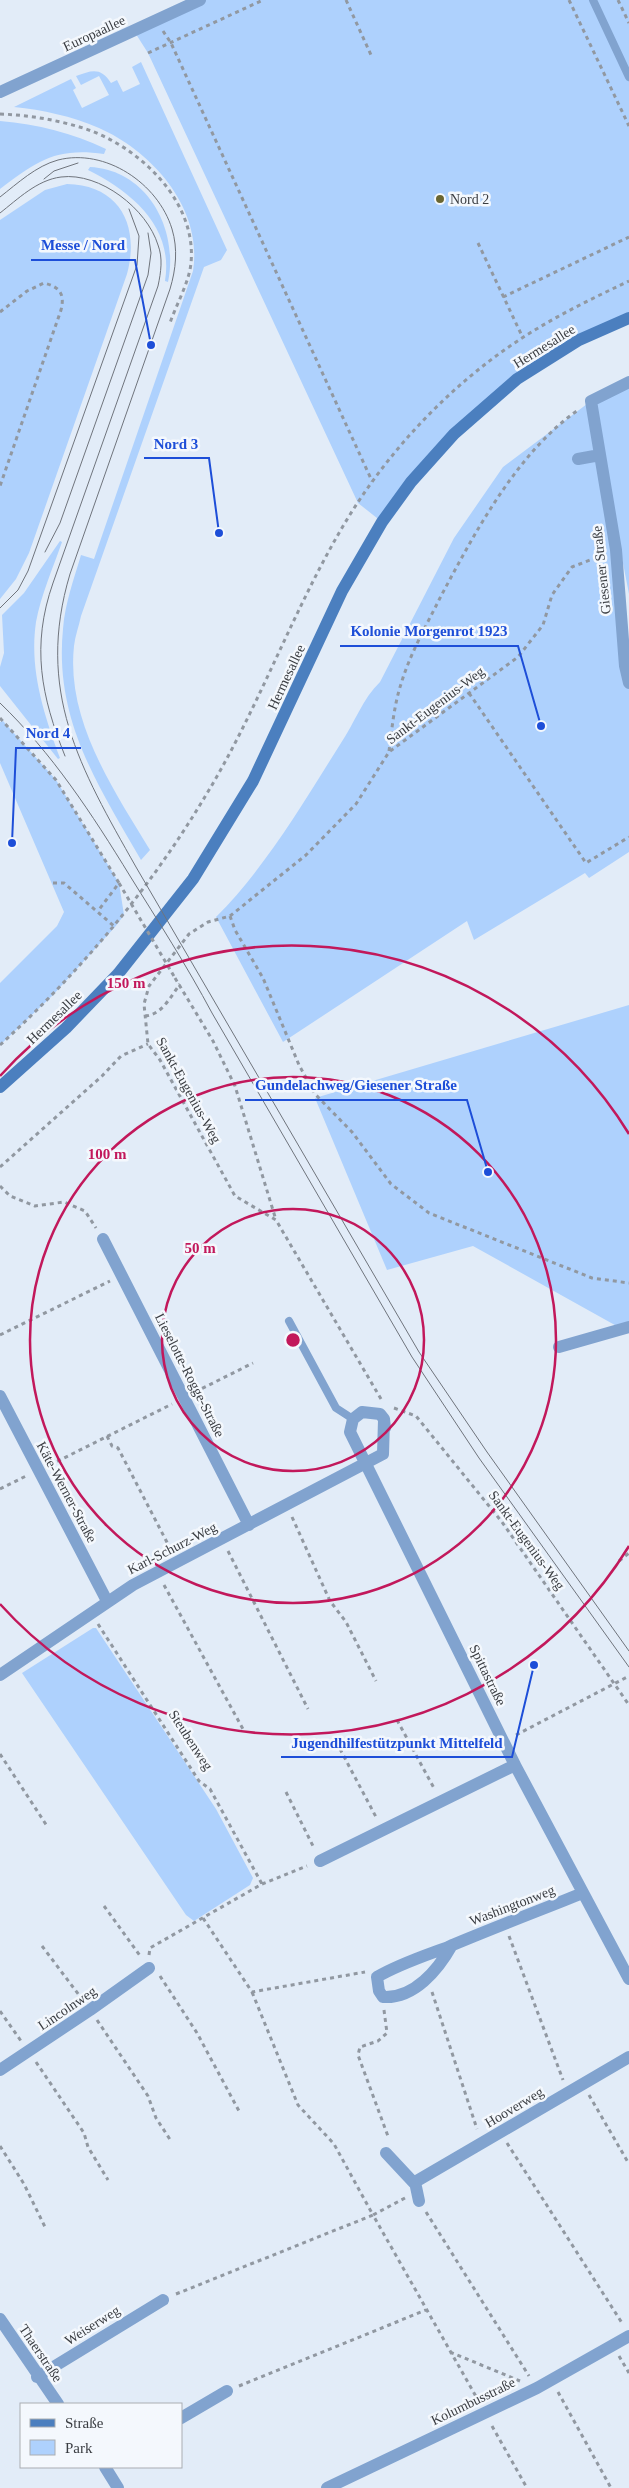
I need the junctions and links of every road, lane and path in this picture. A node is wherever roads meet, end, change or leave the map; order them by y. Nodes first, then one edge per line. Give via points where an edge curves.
1 (200, 0) edge
2 (263, 0) edge
3 (346, 0) edge
4 (569, 0) edge
5 (593, 0) edge
6 (618, 0) edge
7 (156, 20) junction
8 (629, 23) edge
9 (171, 43) junction
10 (148, 53) dead end
11 (371, 55) dead end
12 (629, 77) edge
13 (0, 92) edge
14 (0, 114) edge
15 (629, 126) edge
16 (629, 237) edge
17 (478, 243) dead end
18 (629, 281) edge
19 (503, 297) junction
20 (0, 312) edge
21 (629, 318) edge
22 (170, 324) dead end
23 (523, 338) junction
24 (629, 382) edge
25 (591, 401) junction
26 (600, 455) junction
27 (578, 459) dead end
28 (372, 481) junction
29 (0, 486) edge
30 (616, 550) junction
31 (629, 683) edge
32 (469, 693) junction
33 (0, 718) edge
34 (389, 752) junction
35 (629, 837) edge
36 (53, 883) dead end
37 (119, 883) junction
38 (98, 911) junction
39 (230, 916) junction
40 (116, 927) junction
41 (180, 984) junction
42 (145, 1016) junction
43 (0, 1044) edge
44 (148, 1044) junction
45 (0, 1087) edge
46 (0, 1167) edge
47 (0, 1186) edge
48 (276, 1220) junction
49 (103, 1239) joint
50 (122, 1275) junction
51 (629, 1283) edge
52 (290, 1321) dead end
53 (629, 1327) edge
54 (0, 1335) edge
55 (559, 1347) dead end
56 (253, 1363) dead end
57 (0, 1396) edge
58 (184, 1398) junction
59 (383, 1401) dead end
60 (353, 1419) junction
61 (385, 1423) junction
62 (107, 1436) junction
63 (366, 1462) junction
64 (39, 1470) junction
65 (0, 1489) edge
66 (287, 1505) junction
67 (249, 1525) junction
68 (222, 1539) junction
69 (629, 1553) edge
70 (619, 1560) dead end
71 (177, 1562) junction
72 (157, 1572) junction
73 (107, 1601) junction
74 (91, 1613) junction
75 (0, 1676) edge
76 (629, 1676) edge
77 (376, 1680) dead end
78 (614, 1684) junction
79 (629, 1705) edge
80 (308, 1709) dead end
81 (397, 1720) dead end
82 (244, 1732) dead end
83 (513, 1737) dead end
84 (340, 1749) dead end
85 (0, 1754) edge
86 (515, 1765) junction
87 (286, 1792) dead end
88 (442, 1803) junction
89 (46, 1826) dead end
90 (383, 1831) junction
91 (320, 1861) junction
92 (262, 1884) junction
93 (583, 1893) junction
94 (104, 1906) dead end
95 (203, 1918) junction
96 (505, 1924) junction
97 (452, 1945) junction
98 (42, 1946) dead end
99 (149, 1968) junction
100 (377, 1977) junction
101 (428, 1977) junction
102 (629, 1979) edge
103 (252, 1992) junction
104 (383, 1997) junction
105 (90, 2010) junction
106 (0, 2011) edge
107 (29, 2052) junction
108 (629, 2056) edge
109 (0, 2070) edge
110 (583, 2083) junction
111 (567, 2092) junction
112 (239, 2112) dead end
113 (500, 2132) junction
114 (171, 2141) dead end
115 (482, 2143) junction
116 (0, 2146) edge
117 (386, 2153) dead end
118 (629, 2164) edge
119 (398, 2167) junction
120 (108, 2180) dead end
121 (416, 2192) junction
122 (373, 2215) junction
123 (45, 2227) dead end
124 (163, 2300) joint
125 (426, 2310) junction
126 (0, 2319) edge
127 (626, 2331) edge
128 (450, 2352) junction
129 (37, 2377) junction
130 (550, 2380) junction
131 (537, 2388) junction
132 (227, 2391) joint
133 (57, 2403) edge
134 (484, 2412) junction
135 (182, 2417) edge
136 (492, 2426) dead end
137 (105, 2468) edge
138 (118, 2488) edge
139 (327, 2488) edge
140 (527, 2488) edge
141 (611, 2488) edge

1 - 7 street, Europaallee
2 - 9 path
3 - 11 path
4 - 15 path
5 - 12 lane
6 - 8 path
7 - 9 path
7 - 13 street, Europaallee
9 - 10 path
9 - 28 path
14 - 22 path via 54,120 88,130 137,157 167,185 183,215 191,264
16 - 19 path
17 - 19 path
18 - 23 path
19 - 23 path
20 - 29 path via 27,291 44,283 62,293 64,299
21 - 45 main road, Hermesallee via 579,340 517,379 454,434 411,482 382,522 342,591 254,781 193,879 118,974 66,1028
23 - 28 path via 458,388 420,424
24 - 25 street
25 - 26 street, Giesener Straße
25 - 34 path via 548,434 470,541 400,685
26 - 27 street
26 - 30 street, Giesener Straße
28 - 40 path via 318,572 236,743 206,796
30 - 31 street, Giesener Straße via 624,666
30 - 32 path, Sankt-Eugenius-Weg via 572,567 552,595 543,625 518,657
32 - 34 path, Sankt-Eugenius-Weg
32 - 35 path via 586,863
33 - 37 path via 56,780
34 - 39 path, Sankt-Eugenius-Weg via 356,804 306,856
36 - 38 path via 64,883
37 - 38 path
37 - 41 path, bridge
38 - 40 path
39 - 42 path, Sankt-Eugenius-Weg via 208,922 189,934 149,986 144,1004
39 - 51 path via 263,978 299,1065 315,1094 352,1132 391,1184 429,1213 592,1278
40 - 43 path via 52,996
41 - 42 path via 162,1008 153,1016
41 - 48 path via 235,1086
42 - 44 path, Sankt-Eugenius-Weg
44 - 46 path via 121,1056
44 - 48 path, Sankt-Eugenius-Weg via 235,1196
47 - 49 path via 10,1196 35,1206 64,1202 85,1211
48 - 59 path, Sankt-Eugenius-Weg via 377,1397
49 - 50 street, Lieselotte-Rogge-Straße
50 - 54 path
50 - 58 street, Lieselotte-Rogge-Straße
52 - 60 lane via 336,1408
53 - 55 street
56 - 58 path
57 - 64 street, Käte-Werner-Straße
58 - 62 path
58 - 67 street, Lieselotte-Rogge-Straße
60 - 61 street via 362,1412 372,1412 380,1414
60 - 63 street, Spittastraße via 350,1432
61 - 63 street via 383,1454
61 - 78 path, Sankt-Eugenius-Weg via 390,1406 416,1416 502,1522
62 - 64 path
62 - 71 path via 112,1446 118,1448
63 - 66 street, Karl-Schurz-Weg
63 - 86 street, Spittastraße
64 - 65 path
64 - 73 street, Käte-Werner-Straße
66 - 67 street, Karl-Schurz-Weg
66 - 77 path via 330,1601 346,1622
67 - 68 street, Karl-Schurz-Weg
68 - 71 street, Karl-Schurz-Weg
68 - 80 path
69 - 70 path
71 - 72 street, Karl-Schurz-Weg
72 - 73 street, Karl-Schurz-Weg
72 - 82 path
73 - 74 street, Karl-Schurz-Weg
74 - 75 street, Karl-Schurz-Weg
74 - 92 path, Steubenweg via 199,1781 210,1789
76 - 78 path
78 - 79 path, Sankt-Eugenius-Weg
78 - 83 path
81 - 88 path
84 - 90 path
85 - 89 path
86 - 88 street
86 - 93 street, Spittastraße
87 - 91 path
88 - 90 street
90 - 91 street
91 - 92 path
92 - 95 path
93 - 96 street, Washingtonweg
93 - 102 street, Spittastraße
94 - 99 path
95 - 99 path via 150,1948
95 - 103 path
96 - 97 street, Washingtonweg
96 - 111 path
97 - 100 street, Washingtonweg
97 - 101 street
98 - 105 path
99 - 105 street, Lincolnweg
99 - 112 path via 154,1966 196,2032
100 - 103 path via 363,1971
100 - 104 street
101 - 104 street via 402,1995
101 - 115 path
103 - 122 path via 298,2106 334,2144
104 - 119 path via 386,2033 378,2041 360,2047 358,2055
105 - 107 street, Lincolnweg
105 - 114 path via 148,2096 156,2118
106 - 107 path
107 - 109 street, Lincolnweg
107 - 120 path via 84,2134
108 - 110 street, Hooverweg
110 - 111 street, Hooverweg
110 - 118 path
111 - 113 street, Hooverweg
113 - 115 street, Hooverweg
113 - 127 path
115 - 121 street, Hooverweg
116 - 123 path via 24,2184
117 - 119 street
119 - 121 street
121 - 122 path
121 - 131 path
122 - 124 path
122 - 125 path
124 - 129 street, Weiserweg
125 - 128 path
125 - 132 path
126 - 129 street, Thaerstraße
127 - 130 street, Kolumbusstraße
128 - 131 path
128 - 134 path
129 - 133 street, Thaerstraße
130 - 131 street, Kolumbusstraße
130 - 141 path
131 - 134 street, Kolumbusstraße
132 - 135 street
134 - 139 street, Kolumbusstraße
136 - 140 path
137 - 138 street

